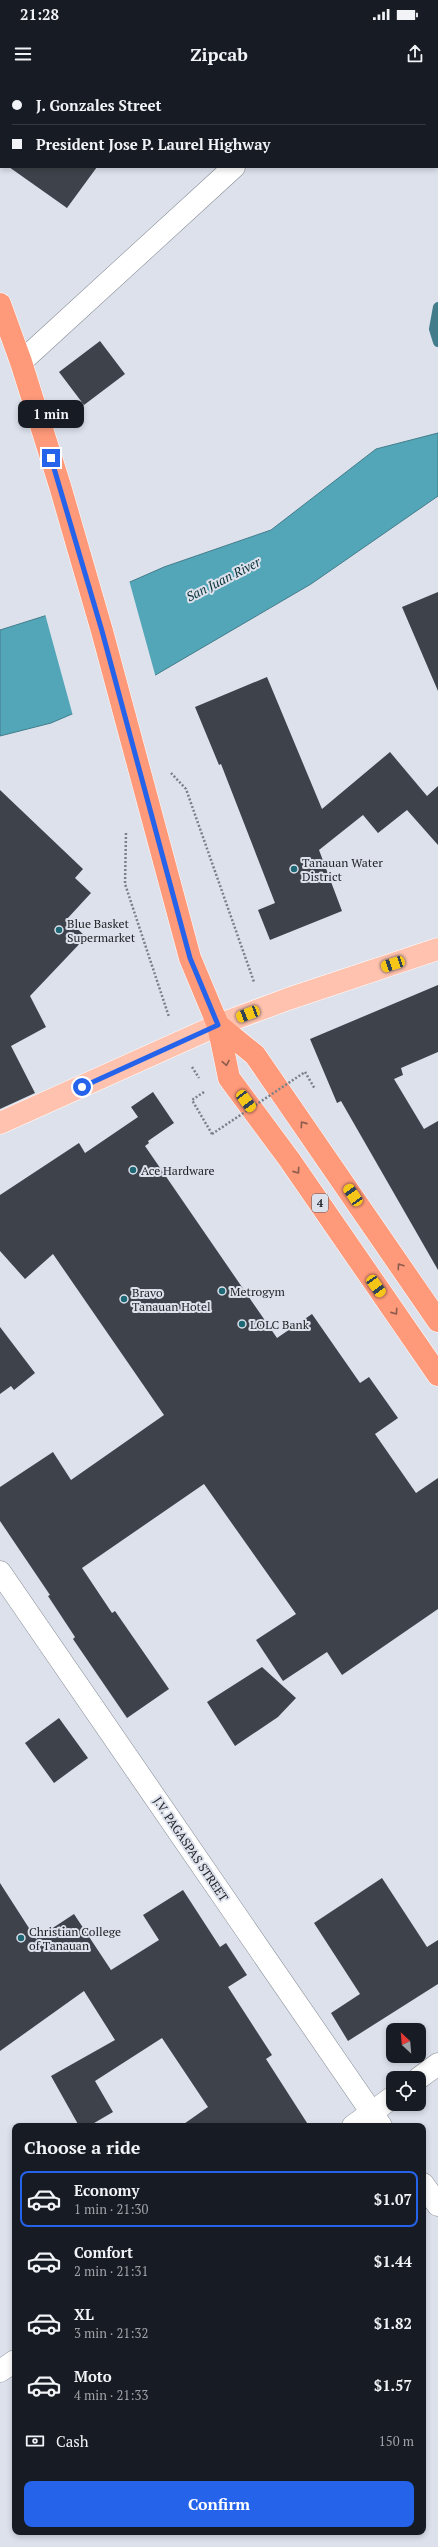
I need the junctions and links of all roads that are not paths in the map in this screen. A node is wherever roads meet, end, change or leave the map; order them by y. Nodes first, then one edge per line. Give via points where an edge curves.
1 (233, 168) edge
2 (0, 304) edge
3 (21, 362) junction
4 (438, 949) edge
5 (218, 1025) junction
6 (0, 1123) edge
7 (438, 1321) edge
8 (438, 1375) edge
9 (0, 1572) edge
10 (438, 2064) edge
11 (426, 2073) edge
12 (386, 2106) edge
13 (376, 2120) edge
14 (364, 2123) edge
15 (426, 2188) edge
16 (438, 2205) edge
17 (12, 2363) edge
18 (0, 2371) edge

1 - 3 street
2 - 3 highway, 4
3 - 5 highway, 4 via 60,486 190,958
4 - 5 main road
5 - 6 main road
7 -> 5 highway, 4 via 255,1055
5 -> 8 highway, 4 via 229,1078 289,1159
9 - 13 street, J.V. PAGASPAS STREET
10 - 11 street
12 - 13 street
13 - 14 street
15 - 16 street
17 - 18 street

